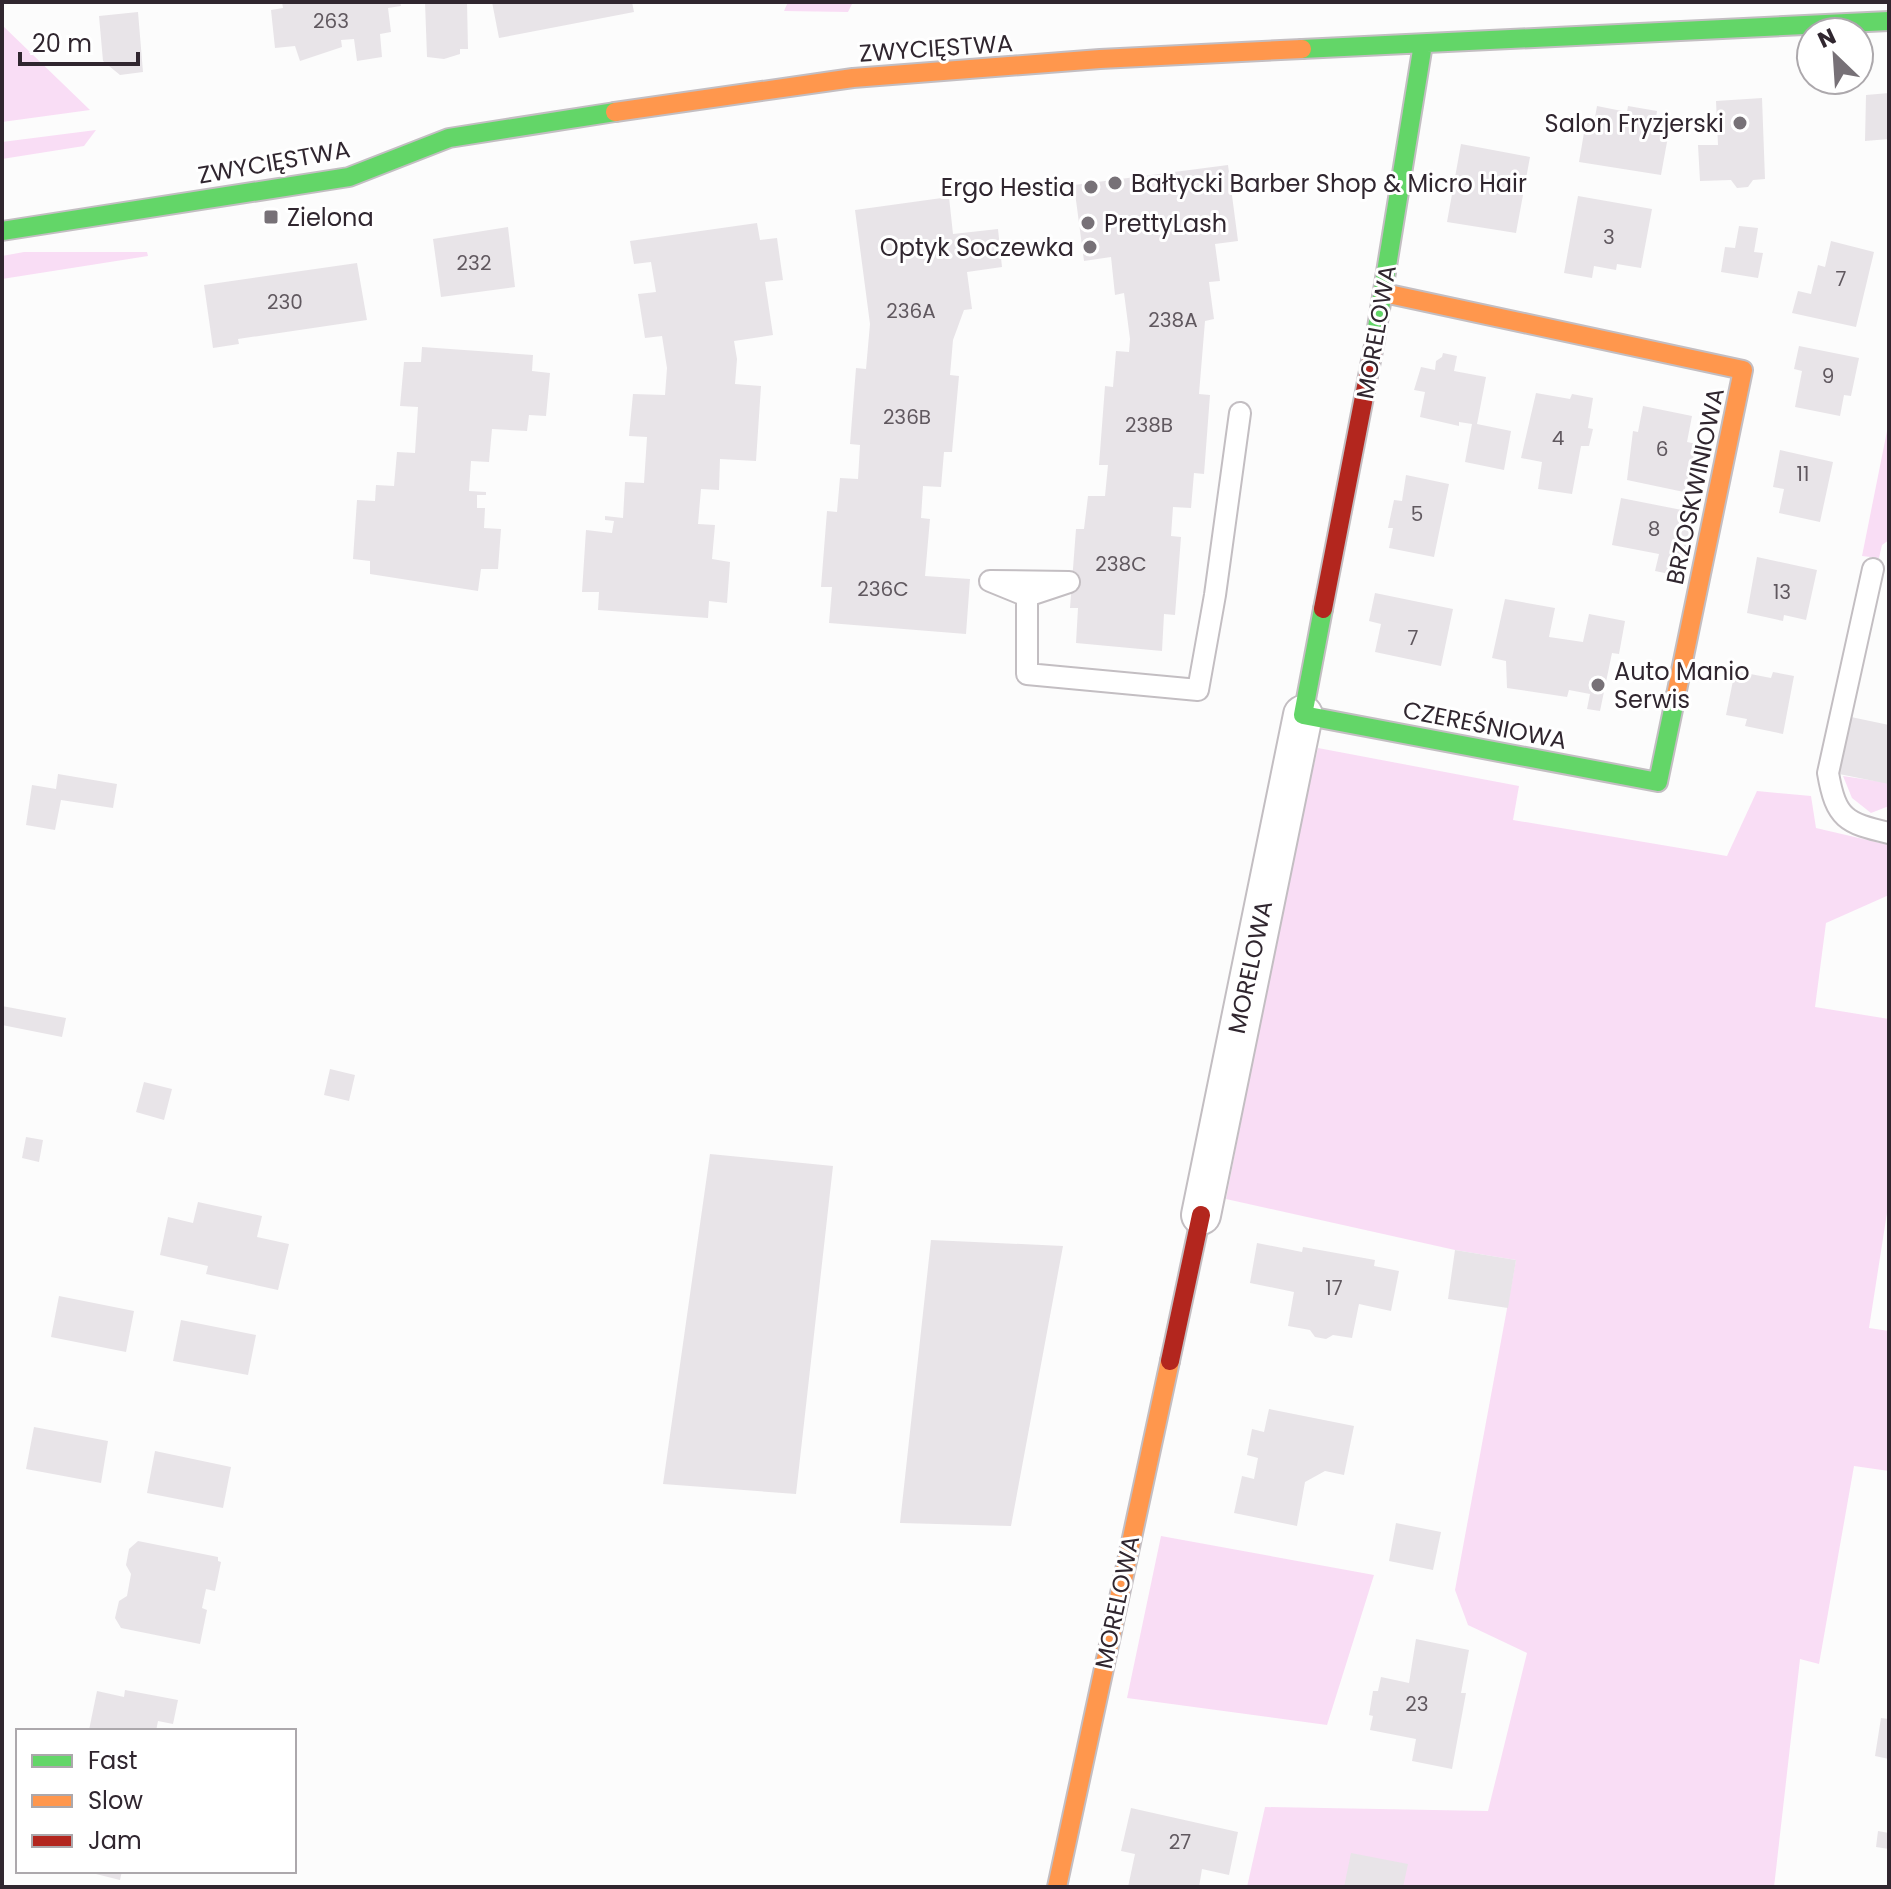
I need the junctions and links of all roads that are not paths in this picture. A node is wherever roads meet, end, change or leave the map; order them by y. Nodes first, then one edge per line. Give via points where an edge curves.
1 (1889, 21) edge
2 (1423, 44) junction
3 (2, 231) edge
4 (1384, 293) junction
5 (1240, 413) dead end
6 (1873, 569) dead end
7 (1027, 596) dead end
8 (1303, 715) junction
9 (1658, 782) joint
10 (1889, 833) edge
11 (1201, 1215) joint
12 (1057, 1887) edge

1 - 2 street, ZWYCIĘSTWA
2 - 3 street, ZWYCIĘSTWA via 1100,59 745,92 449,138 349,177
2 - 4 street, MORELOWA
4 - 8 street, MORELOWA
4 - 9 street, BRZOSKWINIOWA via 1743,370
5 - 7 lane via 1198,690 1027,674
6 - 10 lane via 1828,773 1839,811 1857,826
8 - 9 street, CZEREŚNIOWA
8 - 11 street, MORELOWA
11 - 12 street, MORELOWA

